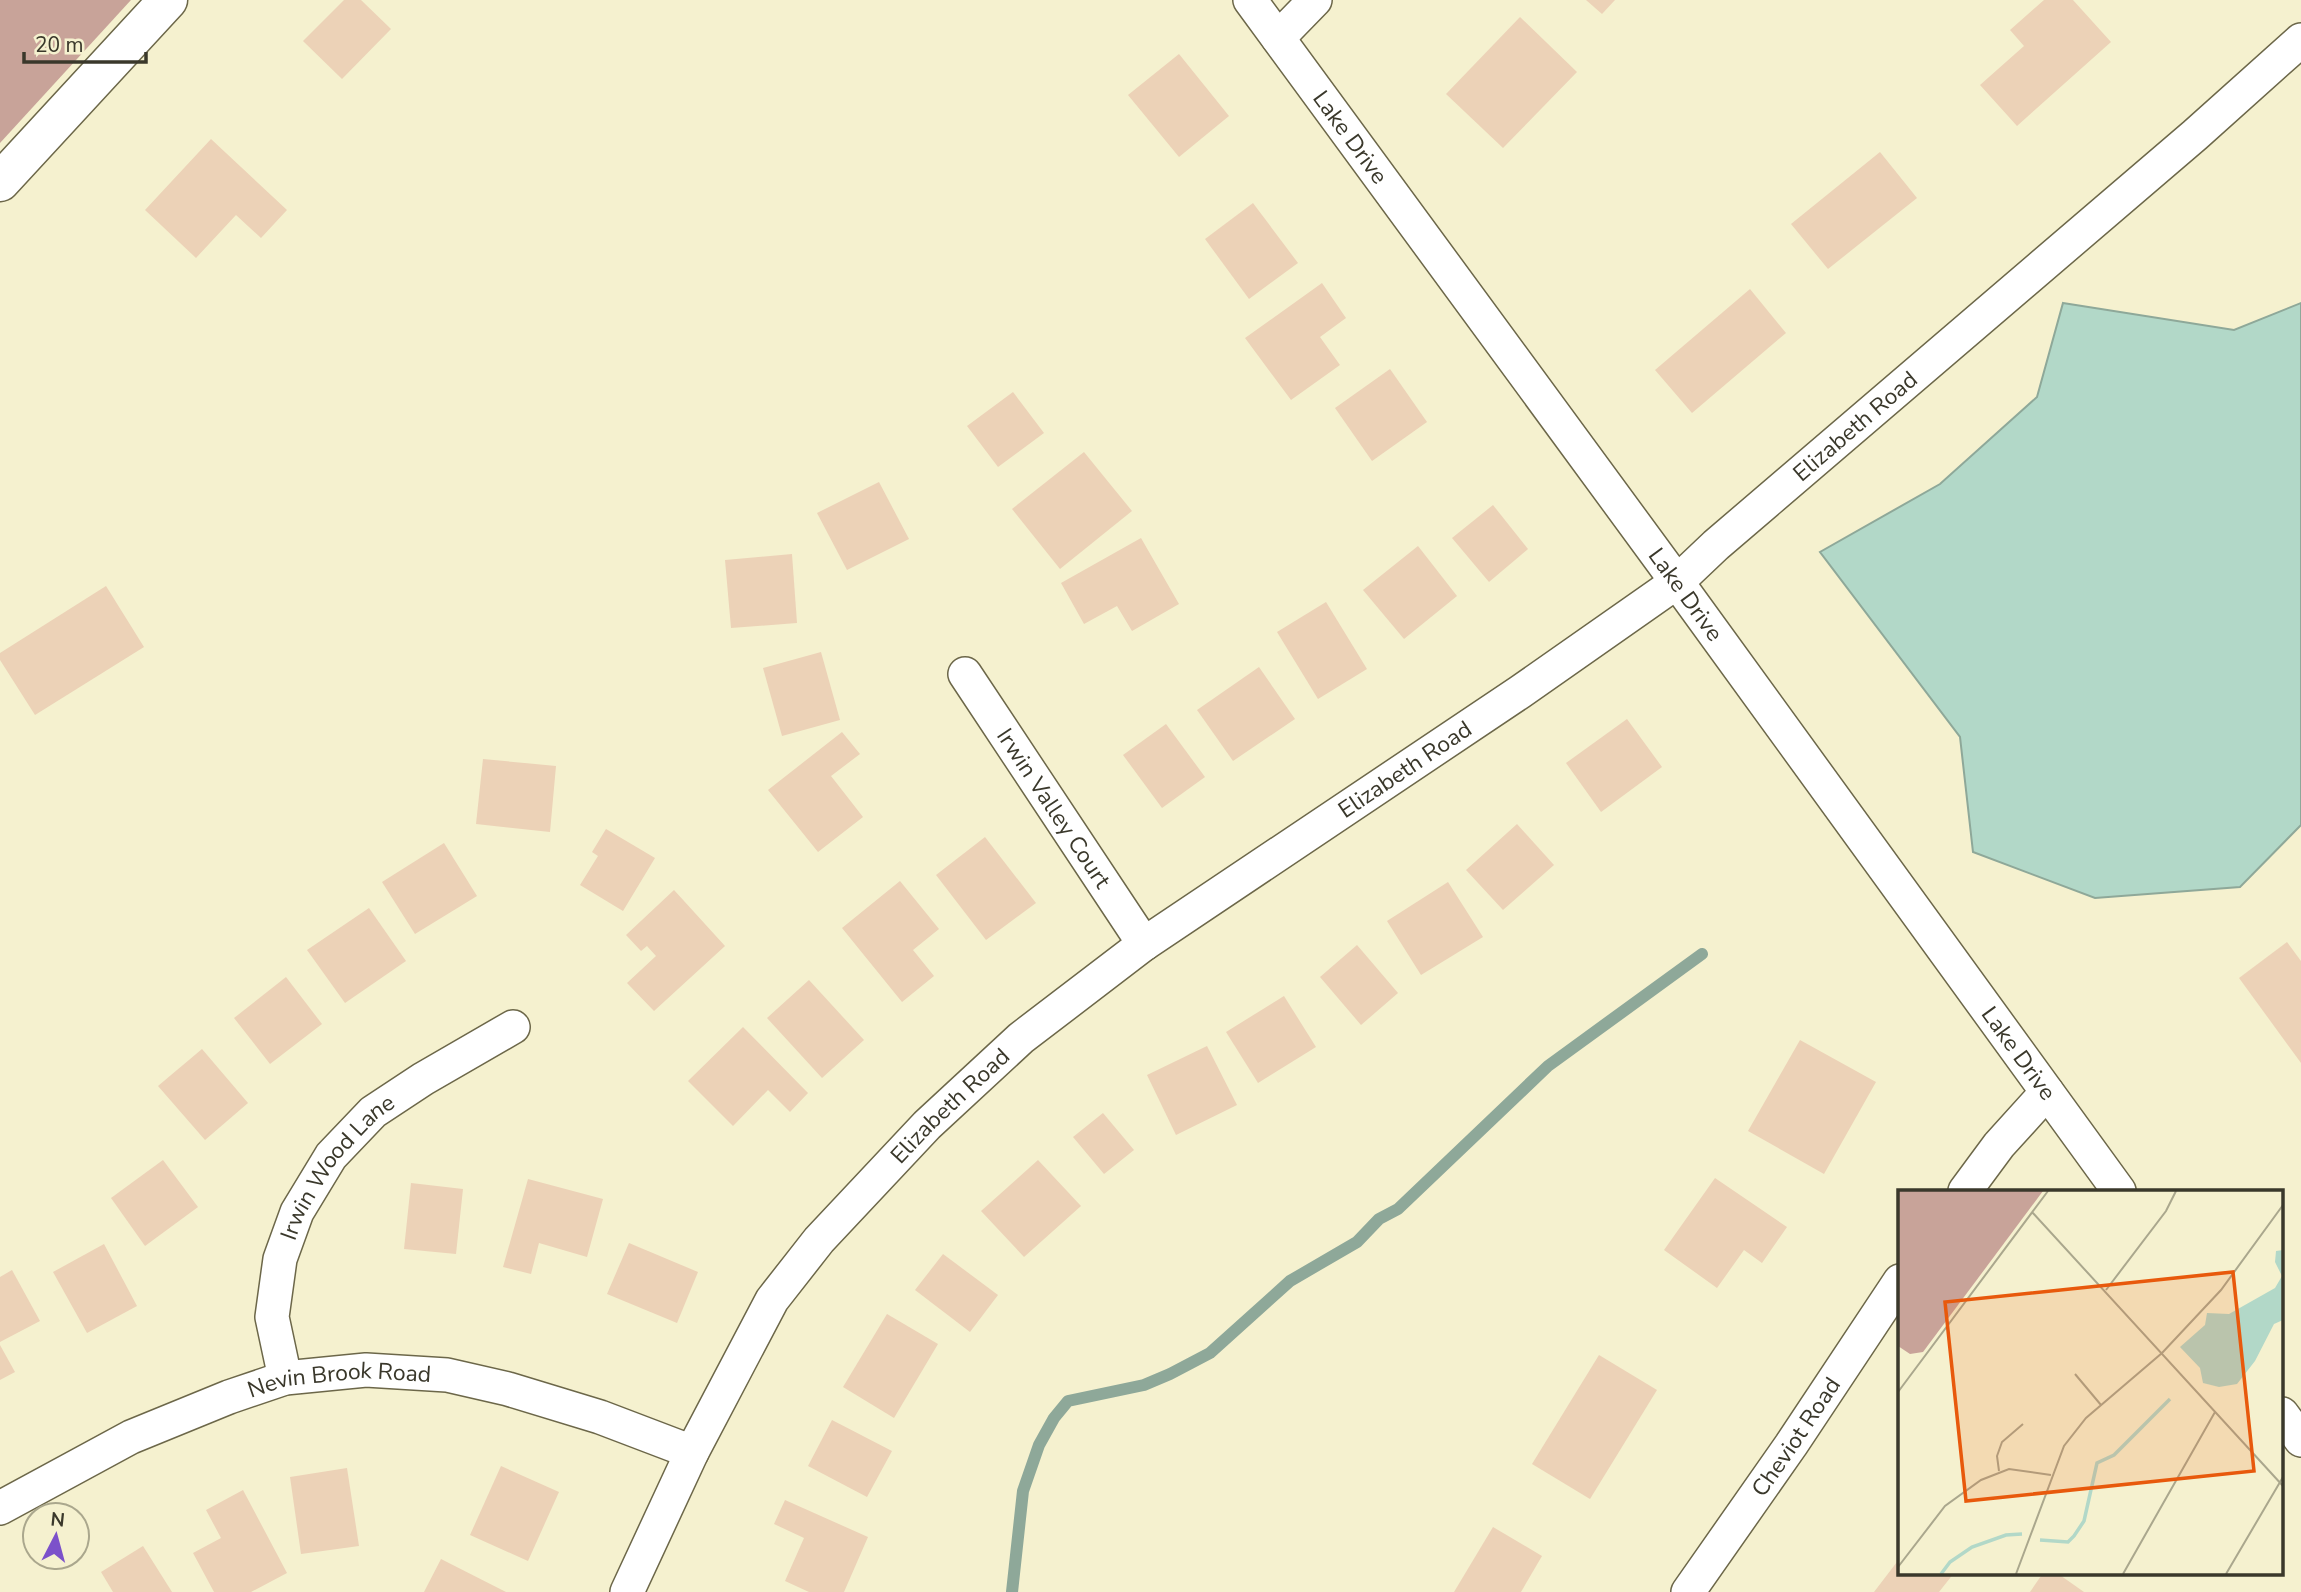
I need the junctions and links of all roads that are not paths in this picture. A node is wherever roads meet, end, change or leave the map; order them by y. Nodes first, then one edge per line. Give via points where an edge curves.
1 (168, 0) edge
2 (1250, 0) edge
3 (1315, 0) edge
4 (1278, 38) junction
5 (2301, 40) edge
6 (0, 182) edge
7 (1677, 582) junction
8 (965, 674) dead end
9 (1144, 944) junction
10 (513, 1027) dead end
11 (2047, 1092) junction
12 (1966, 1190) edge
13 (2118, 1190) edge
14 (1898, 1284) edge
15 (285, 1378) junction
16 (2284, 1417) edge
17 (2301, 1440) edge
18 (692, 1452) junction
19 (0, 1508) edge
20 (627, 1592) edge
21 (1688, 1592) edge

1 - 6 main road
2 - 4 street, Lake Drive
3 - 4 street
4 - 7 street, Lake Drive
5 - 7 street, Elizabeth Road
7 - 9 street, Elizabeth Road
7 - 11 street, Lake Drive
8 - 9 street, Irwin Valley Court
9 - 18 street, Elizabeth Road via 1021,1038 927,1125 819,1241 772,1300
10 - 15 street, Irwin Wood Lane via 373,1112 331,1156 297,1212 279,1259 272,1317
11 - 12 street via 1999,1144
11 - 13 street, Lake Drive
14 - 21 street, Cheviot Road
15 - 18 street, Nevin Brook Road via 366,1370 447,1375 600,1417
15 - 19 street, Nevin Brook Road via 131,1437
16 - 17 street
18 - 20 street, Elizabeth Road

